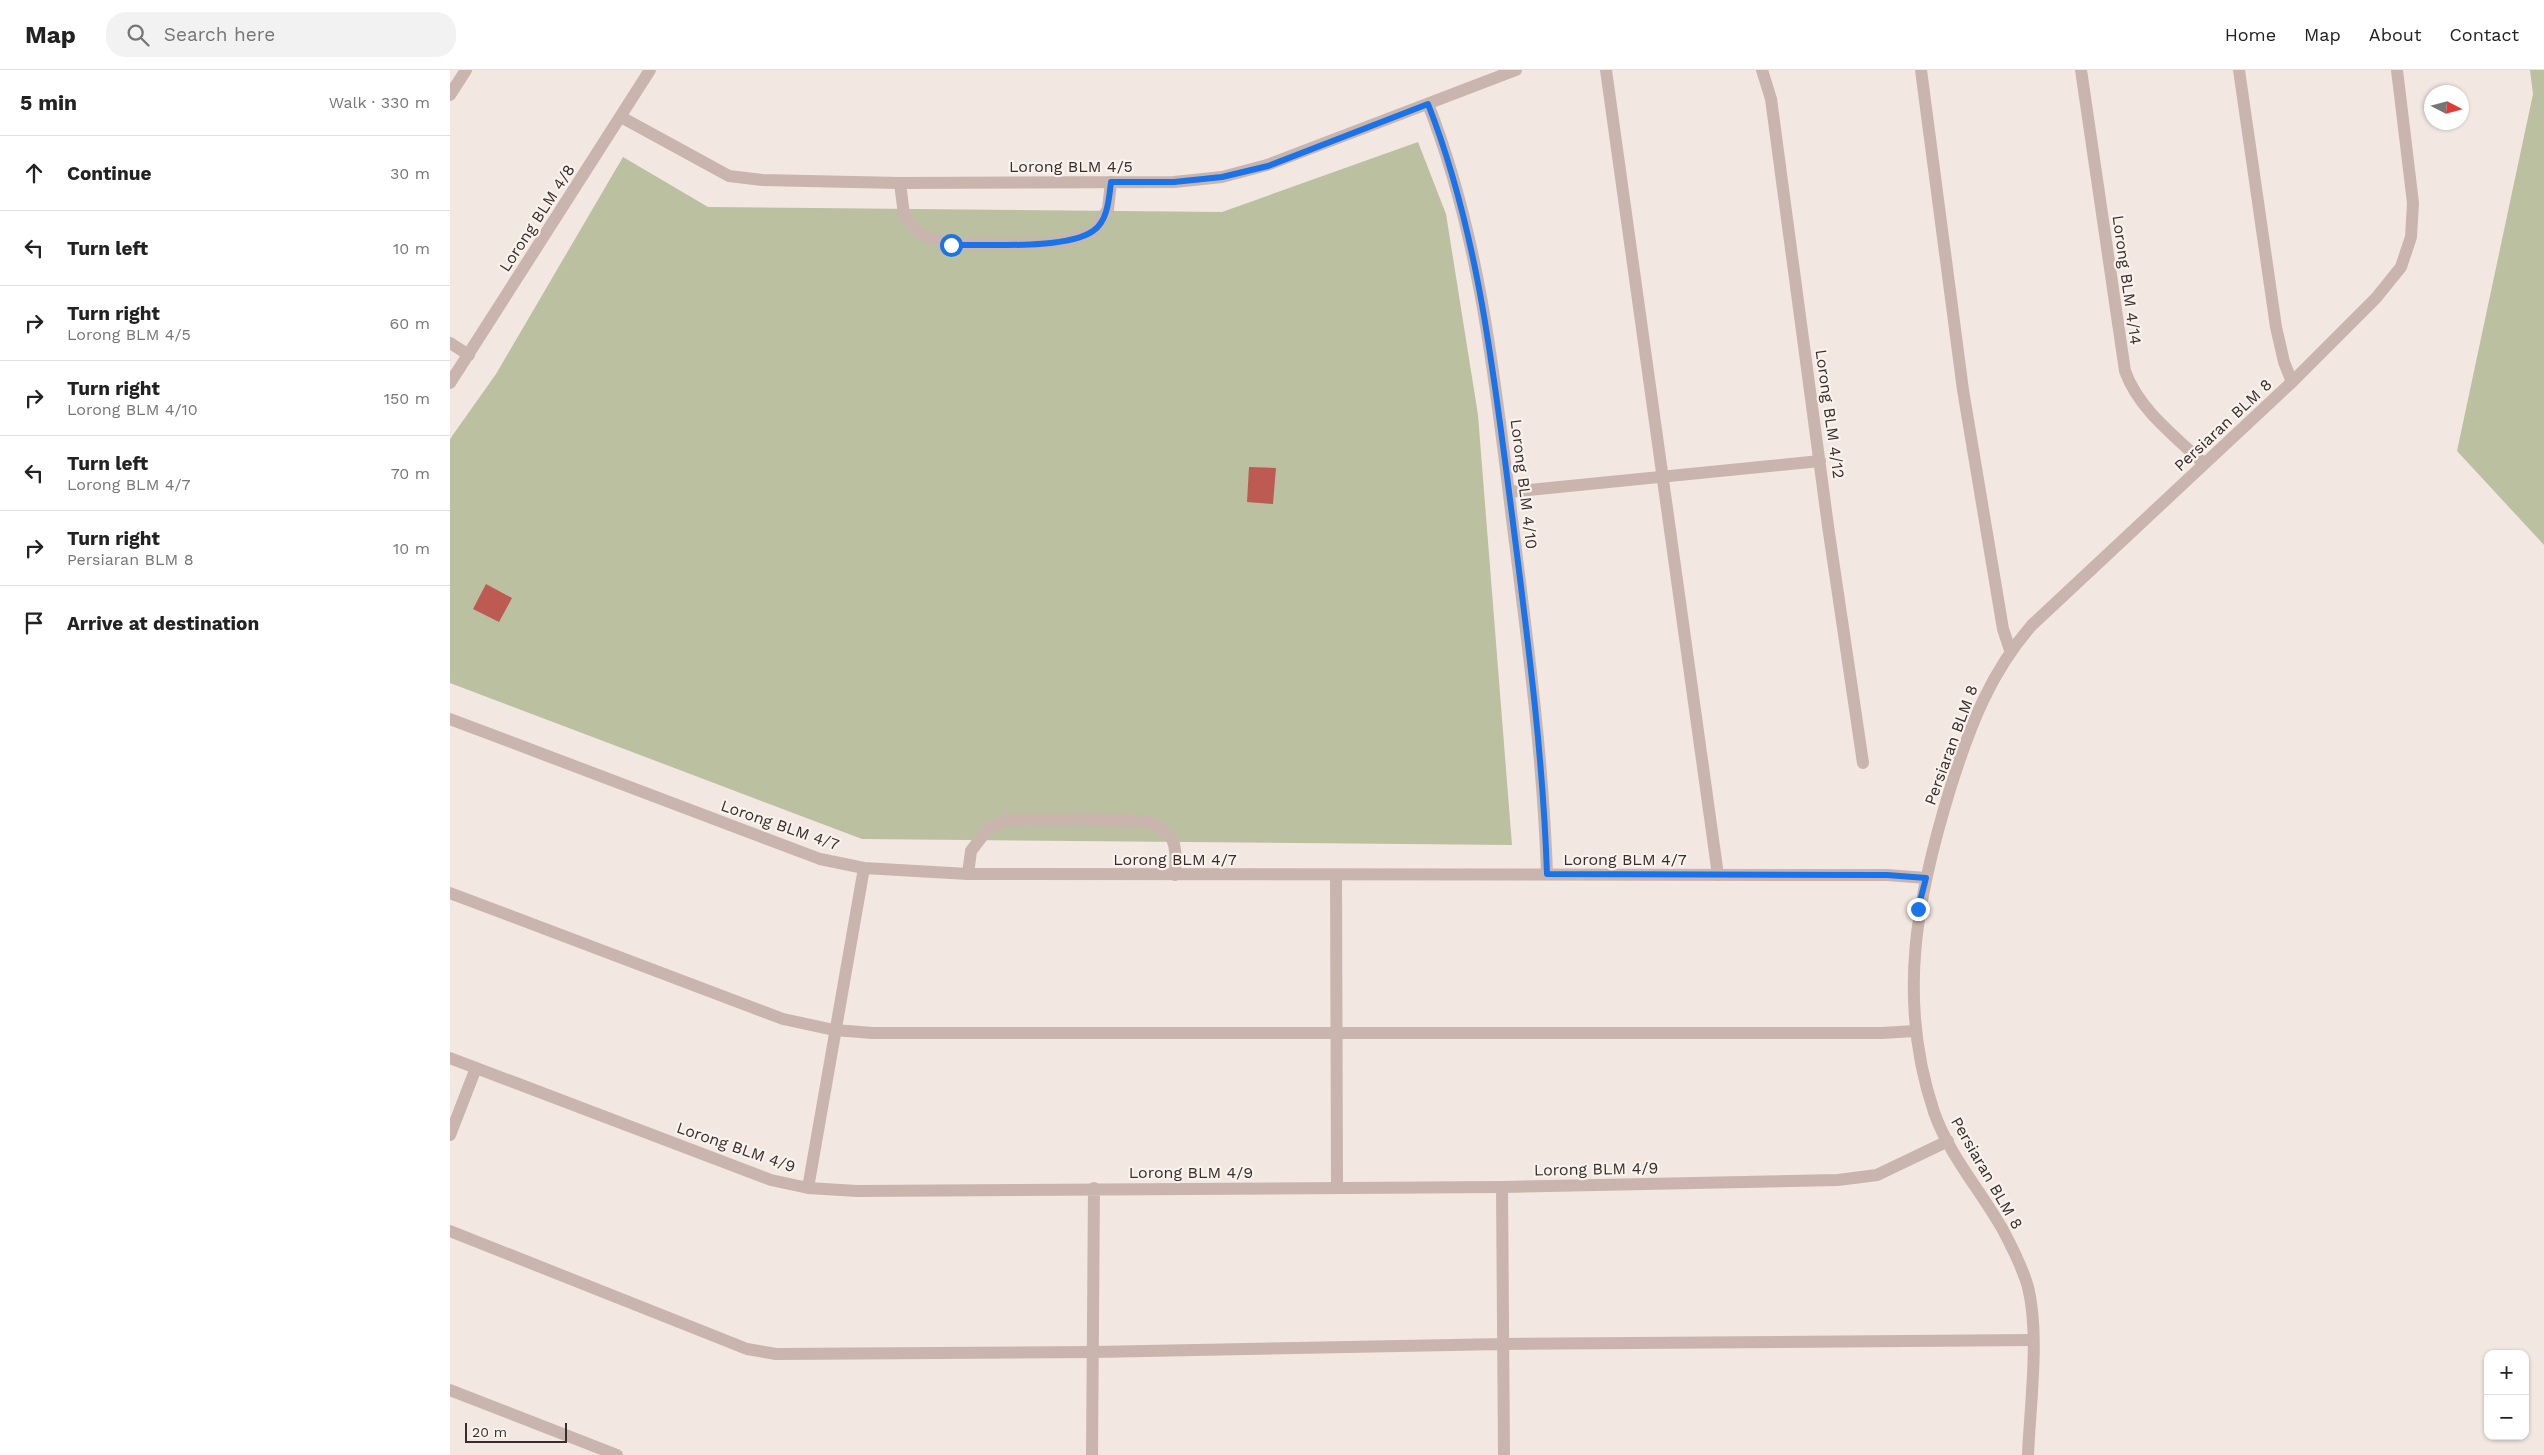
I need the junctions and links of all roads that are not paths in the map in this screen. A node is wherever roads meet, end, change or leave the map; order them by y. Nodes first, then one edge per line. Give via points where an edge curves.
1 (466, 70) edge
2 (650, 70) edge
3 (1516, 70) edge
4 (1606, 70) edge
5 (1762, 70) edge
6 (1921, 70) edge
7 (2081, 70) edge
8 (2239, 70) edge
9 (2397, 70) edge
10 (450, 95) edge
11 (1428, 104) junction
12 (621, 117) junction
13 (1111, 182) junction
14 (900, 183) junction
15 (450, 343) edge
16 (469, 355) junction
17 (2292, 382) junction
18 (450, 384) edge
19 (1820, 462) junction
20 (2204, 464) junction
21 (1663, 478) junction
22 (1509, 492) junction
23 (2010, 650) junction
24 (450, 719) edge
25 (1863, 763) dead end
26 (864, 868) junction
27 (968, 874) junction
28 (1547, 874) junction
29 (1175, 875) junction
30 (1718, 875) junction
31 (1336, 876) junction
32 (1926, 878) junction
33 (450, 893) edge
34 (834, 1030) junction
35 (1915, 1031) junction
36 (1337, 1034) junction
37 (450, 1058) edge
38 (476, 1068) junction
39 (450, 1135) edge
40 (1948, 1142) junction
41 (1502, 1187) junction
42 (808, 1188) junction
43 (1094, 1188) junction
44 (1337, 1188) junction
45 (450, 1232) edge
46 (2033, 1340) junction
47 (1502, 1344) junction
48 (1094, 1352) junction
49 (450, 1390) edge
50 (617, 1455) edge
51 (1092, 1455) edge
52 (1504, 1455) edge
53 (2028, 1455) edge

1 - 10 street
2 - 12 street, Lorong BLM 4/8
3 - 11 street, Lorong BLM 4/5
4 - 21 street
5 - 19 street, Lorong BLM 4/12 via 1771,98
6 - 23 street via 1963,390 2003,628
7 - 20 street, Lorong BLM 4/14 via 2125,371 2130,386 2147,410
8 - 17 street via 2276,327
9 - 17 street, Persiaran BLM 8 via 2413,202 2411,237 2401,267 2376,298
11 - 13 street, Lorong BLM 4/5 via 1268,166 1222,177 1174,182
11 - 22 street, Lorong BLM 4/10 via 1454,178 1473,252
12 - 14 street, Lorong BLM 4/5 via 729,176 762,180
12 - 16 street, Lorong BLM 4/8
13 - 14 street, Lorong BLM 4/5
13 - 14 street via 1108,209 1094,231 1066,242 951,245 920,234 904,215
15 - 16 street
16 - 18 street, Lorong BLM 4/8
17 - 20 street, Persiaran BLM 8
19 - 21 street
19 - 25 street, Lorong BLM 4/12
20 - 23 street, Persiaran BLM 8 via 2032,625
21 - 22 street
21 - 30 street
22 - 28 street, Lorong BLM 4/10 via 1541,768
23 - 32 street, Persiaran BLM 8 via 1970,729
24 - 26 street, Lorong BLM 4/7 via 820,859
26 - 27 street, Lorong BLM 4/7
26 - 34 street
27 - 29 street, Lorong BLM 4/7
27 - 29 street via 971,851 987,830 1008,819 1146,821 1164,829 1176,846
28 - 30 street, Lorong BLM 4/7
28 - 31 street, Lorong BLM 4/7
29 - 31 street, Lorong BLM 4/7
30 - 32 street, Lorong BLM 4/7
31 - 36 street
32 - 35 street, Persiaran BLM 8 via 1918,909 1914,947
33 - 34 street via 784,1019
34 - 36 street via 882,1033
34 - 42 street
35 - 36 street
35 - 40 street, Persiaran BLM 8 via 1935,1113
36 - 44 street
37 - 38 street, Lorong BLM 4/9
38 - 39 street
38 - 42 street, Lorong BLM 4/9 via 771,1180
40 - 41 street, Lorong BLM 4/9 via 1877,1175 1838,1180
40 - 46 street, Persiaran BLM 8 via 2004,1231 2028,1287
41 - 44 street, Lorong BLM 4/9
41 - 47 street
42 - 43 street, Lorong BLM 4/9 via 857,1191
43 - 44 street, Lorong BLM 4/9
43 - 48 street
45 - 48 street via 746,1349 776,1354 824,1355
46 - 47 street
46 - 53 street, Persiaran BLM 8
47 - 48 street
47 - 52 street
48 - 51 street
49 - 50 street

